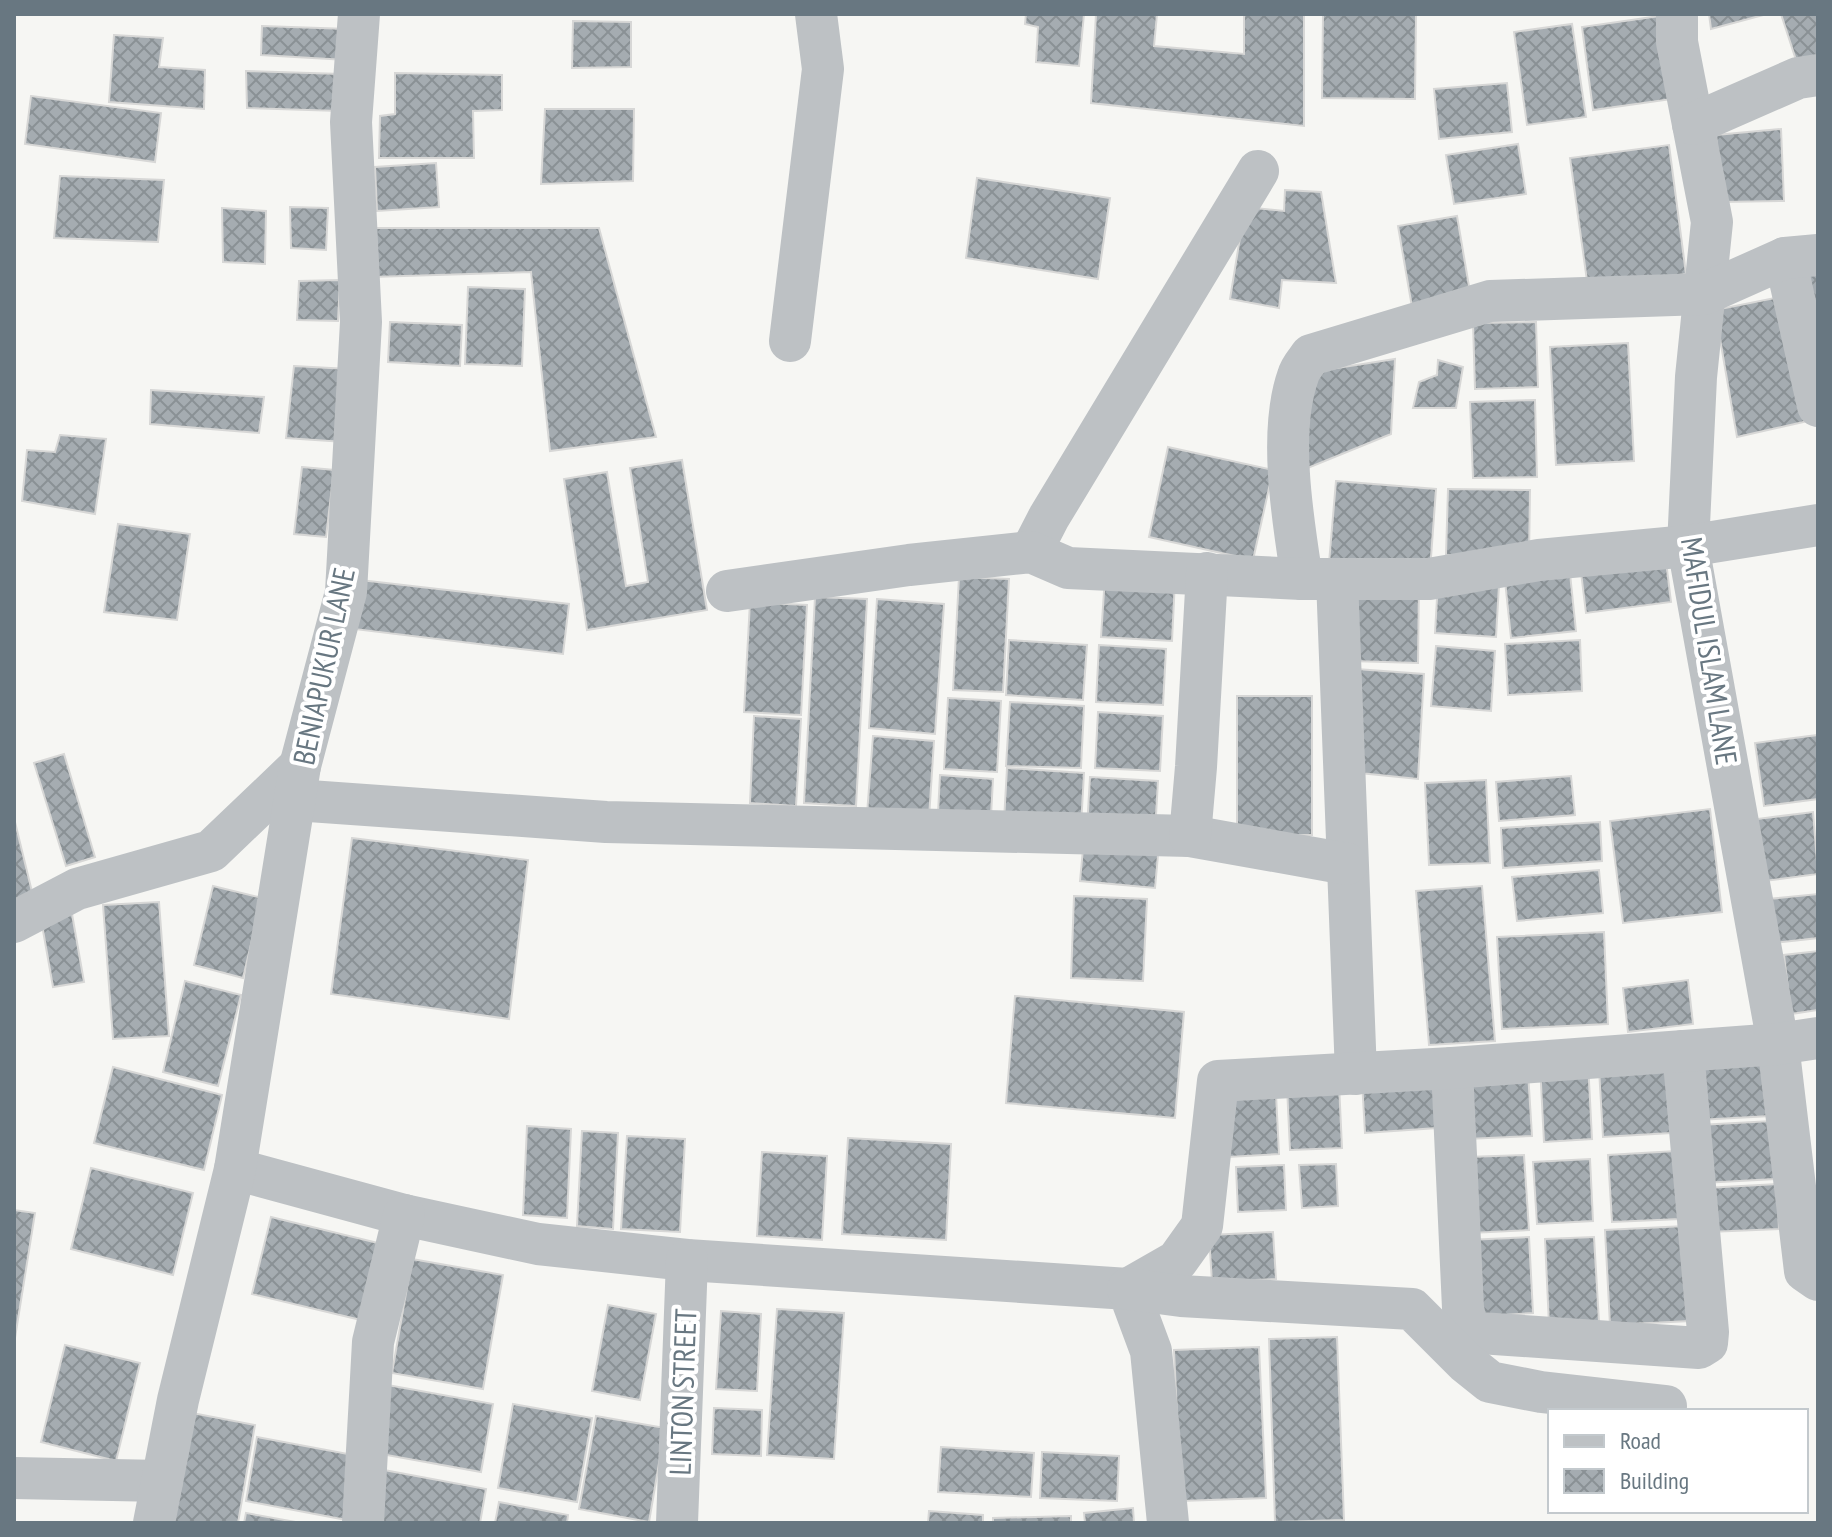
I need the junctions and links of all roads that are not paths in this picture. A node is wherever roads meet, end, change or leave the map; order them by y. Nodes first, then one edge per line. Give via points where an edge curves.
1 (359, 14) edge
2 (816, 14) edge
3 (1677, 14) edge
4 (1818, 75) edge
5 (1693, 124) junction
6 (1258, 171) dead end
7 (1802, 256) edge
8 (1704, 294) junction
9 (790, 341) dead end
10 (1818, 406) edge
11 (1818, 525) edge
12 (1688, 546) junction
13 (1031, 552) junction
14 (1207, 573) junction
15 (1320, 579) junction
16 (727, 591) dead end
17 (298, 783) junction
18 (1190, 836) junction
19 (1347, 864) junction
20 (14, 922) edge
21 (1798, 1041) edge
22 (1683, 1051) junction
23 (1452, 1068) junction
24 (1356, 1074) junction
25 (235, 1169) junction
26 (404, 1215) junction
27 (687, 1260) junction
28 (1818, 1280) edge
29 (1128, 1289) junction
30 (1666, 1406) dead end
31 (14, 1478) edge
32 (162, 1481) junction
33 (154, 1523) edge
34 (363, 1523) edge
35 (677, 1523) edge
36 (1168, 1523) edge

1 - 17 street, BENIAPUKUR LANE via 351,122 361,322 346,592
2 - 9 street via 823,69
3 - 5 street, MAFIDUL ISLAM LANE via 1677,42
4 - 5 street via 1798,78
5 - 8 street, MAFIDUL ISLAM LANE via 1712,222
6 - 13 street
7 - 8 street
7 - 10 street
8 - 12 street, MAFIDUL ISLAM LANE
8 - 15 street via 1490,301 1311,355 1298,374 1290,415 1289,498
11 - 12 street
12 - 15 street via 1539,560 1429,579
12 - 21 street, MAFIDUL ISLAM LANE
13 - 14 street via 1068,568
13 - 16 street
14 - 15 street
14 - 18 street
15 - 19 street
17 - 18 street via 606,822
17 - 20 street via 211,851 77,889
17 - 25 street, BENIAPUKUR LANE
18 - 19 street
19 - 24 street
21 - 22 street
21 - 28 street, MAFIDUL ISLAM LANE via 1805,1271
22 - 23 street
22 - 23 street via 1708,1332 1707,1343 1699,1348 1480,1333 1467,1327
23 - 24 street
24 - 29 street via 1218,1081 1202,1226 1177,1261
25 - 26 street
25 - 32 street, BENIAPUKUR LANE
26 - 27 street via 538,1244
26 - 34 street via 373,1342
27 - 29 street
27 - 35 street, LINTON STREET
29 - 30 street via 1412,1309 1490,1382
29 - 36 street via 1151,1351
31 - 32 street
32 - 33 street, BENIAPUKUR LANE

